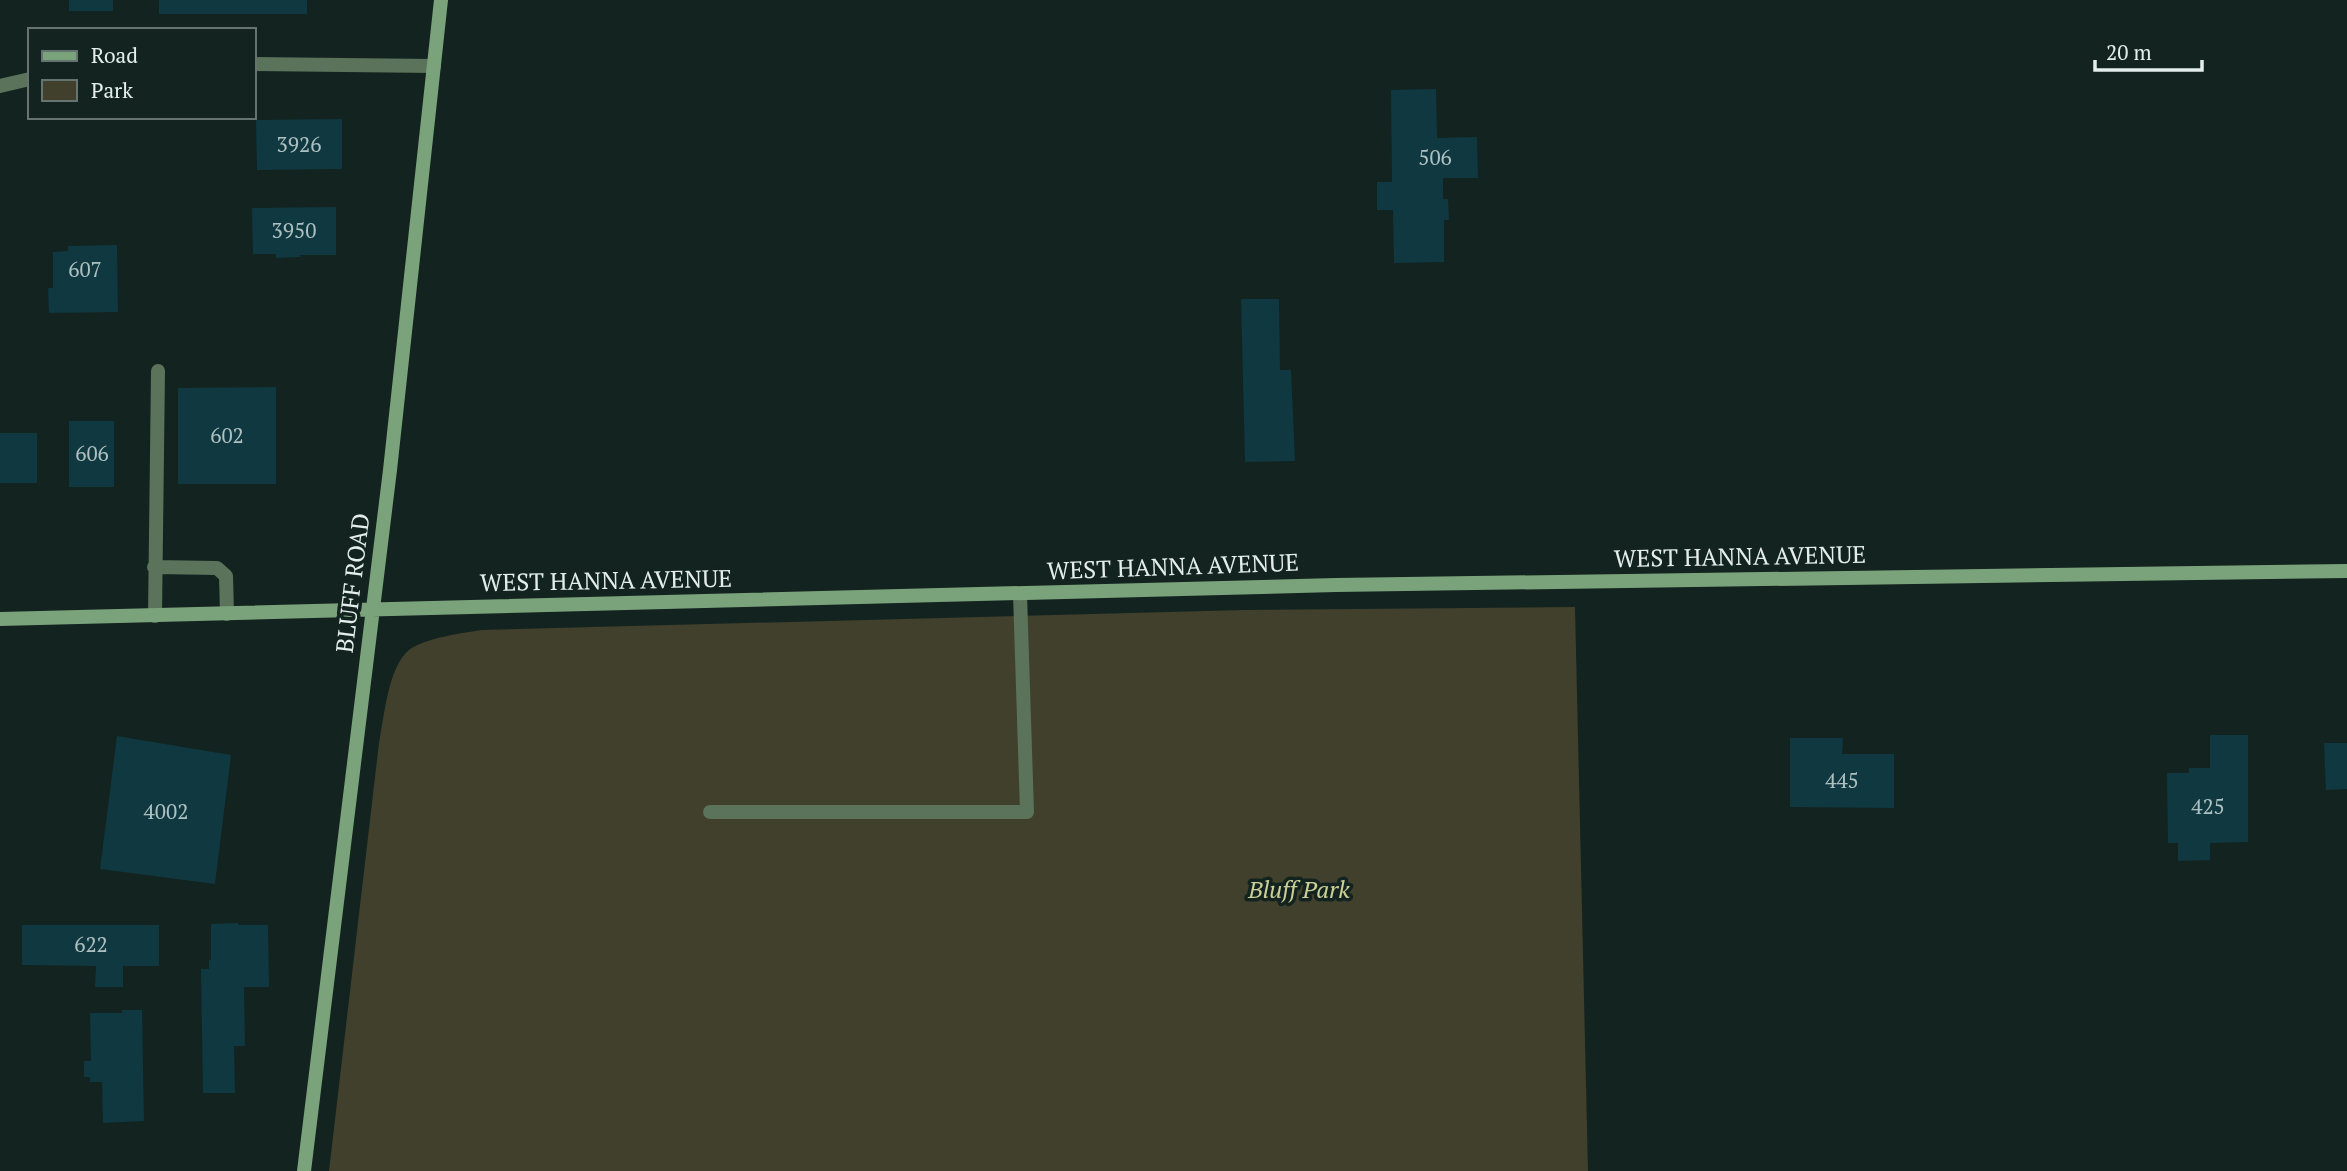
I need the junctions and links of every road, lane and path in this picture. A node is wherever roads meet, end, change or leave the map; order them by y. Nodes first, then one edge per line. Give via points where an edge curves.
1 (441, 0) edge
2 (256, 64) edge
3 (433, 66) junction
4 (28, 79) edge
5 (0, 86) edge
6 (158, 371) dead end
7 (154, 568) junction
8 (2347, 571) edge
9 (1020, 594) junction
10 (372, 610) junction
11 (227, 614) junction
12 (155, 616) junction
13 (0, 619) edge
14 (710, 812) dead end
15 (304, 1171) edge

1 - 3 main road, BLUFF ROAD
2 - 3 street
3 - 10 main road, BLUFF ROAD
4 - 5 street
6 - 7 street
7 - 11 street via 217,568 226,576
7 - 12 street
8 - 9 main road, WEST HANNA AVENUE
9 - 10 main road, WEST HANNA AVENUE
9 - 14 street via 1027,812
10 - 11 main road, WEST HANNA AVENUE
10 - 15 main road, BLUFF ROAD
11 - 12 main road, WEST HANNA AVENUE
12 - 13 main road, WEST HANNA AVENUE

